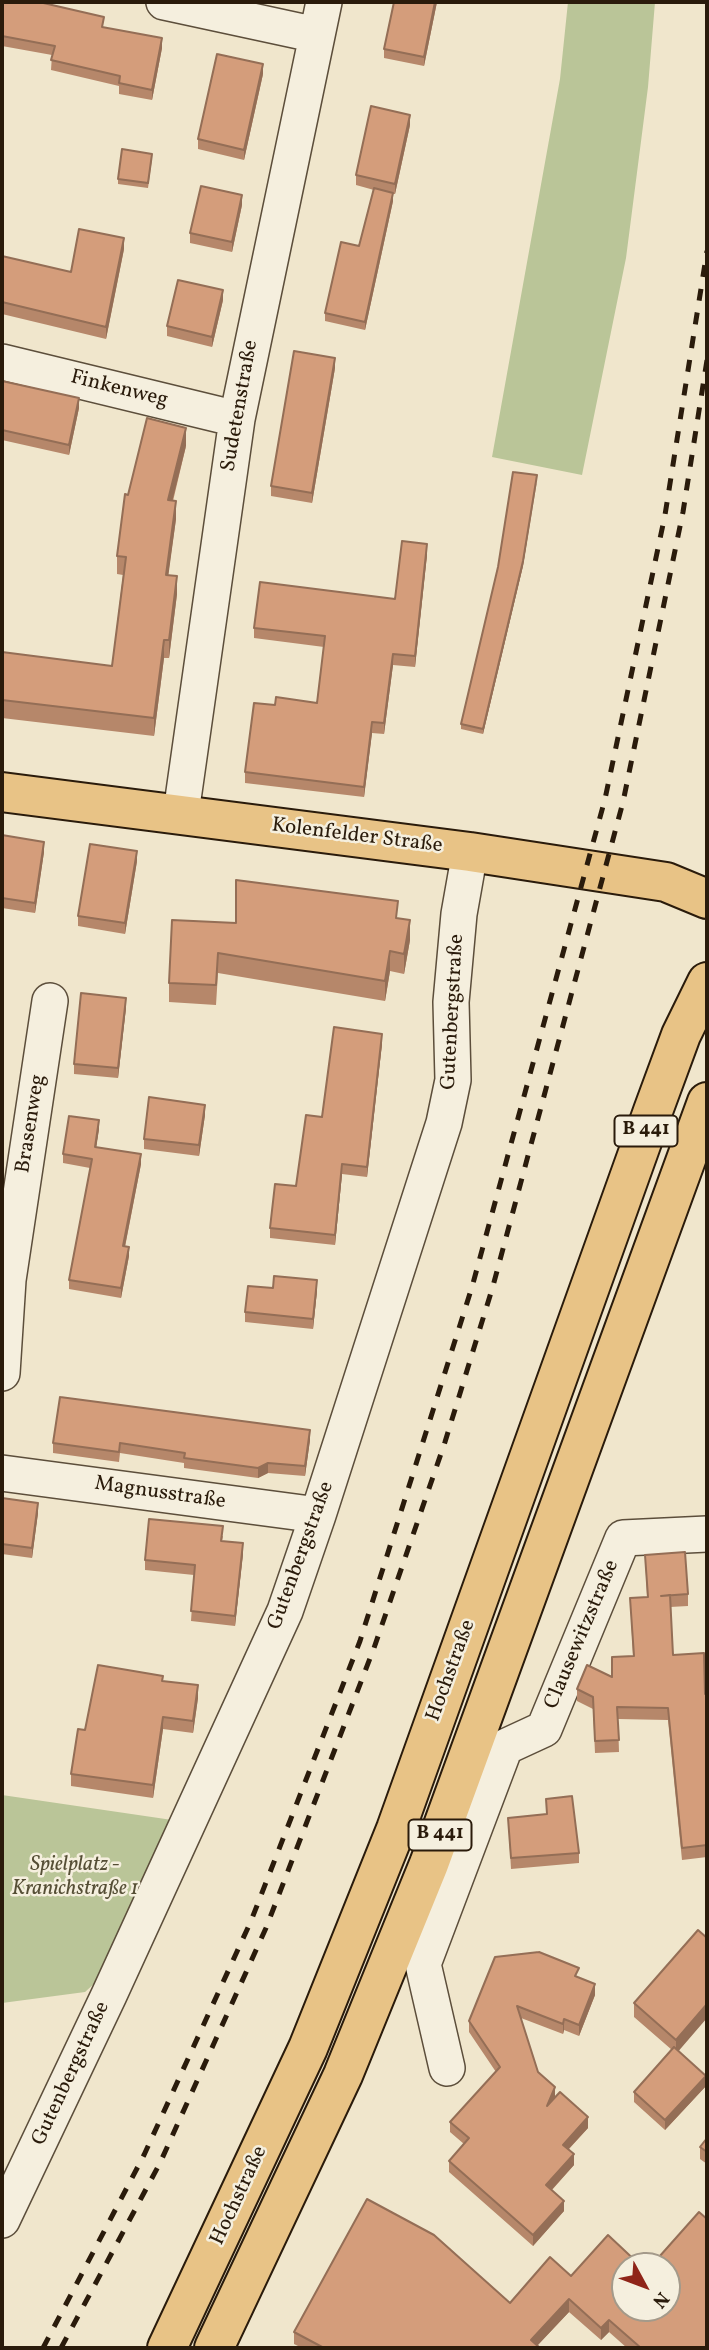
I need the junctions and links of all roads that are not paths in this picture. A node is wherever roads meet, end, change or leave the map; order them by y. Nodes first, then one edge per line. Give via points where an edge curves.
1 (164, 2) edge
2 (320, 18) edge
3 (2, 362) edge
4 (237, 419) junction
5 (2, 792) edge
6 (181, 813) junction
7 (470, 852) junction
8 (707, 869) edge
9 (666, 881) junction
10 (707, 899) edge
11 (707, 982) edge
12 (50, 1001) dead end
13 (707, 1102) edge
14 (2, 1373) edge
15 (2, 1473) edge
16 (318, 1515) junction
17 (707, 1534) edge
18 (447, 2068) dead end
19 (2, 2220) edge
20 (167, 2348) edge
21 (214, 2348) edge

1 - 2 street
2 - 4 street, Sudetenstraße
3 - 4 street, Finkenweg
4 - 6 street, Sudetenstraße
5 - 6 main road, Kolenfelder Straße
6 - 7 main road, Kolenfelder Straße
7 - 9 main road, Kolenfelder Straße
7 - 16 street, Gutenbergstraße via 450,1002 453,1080 444,1123
8 - 9 main road
9 - 10 main road, Kolenfelder Straße
11 - 20 main road, Hochstraße / B 441 via 681,1035 653,1111 396,1829 308,2048
12 - 14 street, Brasenweg via 8,1280
13 - 21 main road, Hochstraße / B 441 via 429,1864 344,2074
15 - 16 street, Magnusstraße
16 - 19 street, Gutenbergstraße via 285,1611
17 - 18 street, Clausewitzstraße via 623,1538 544,1728 505,1747 423,1964

